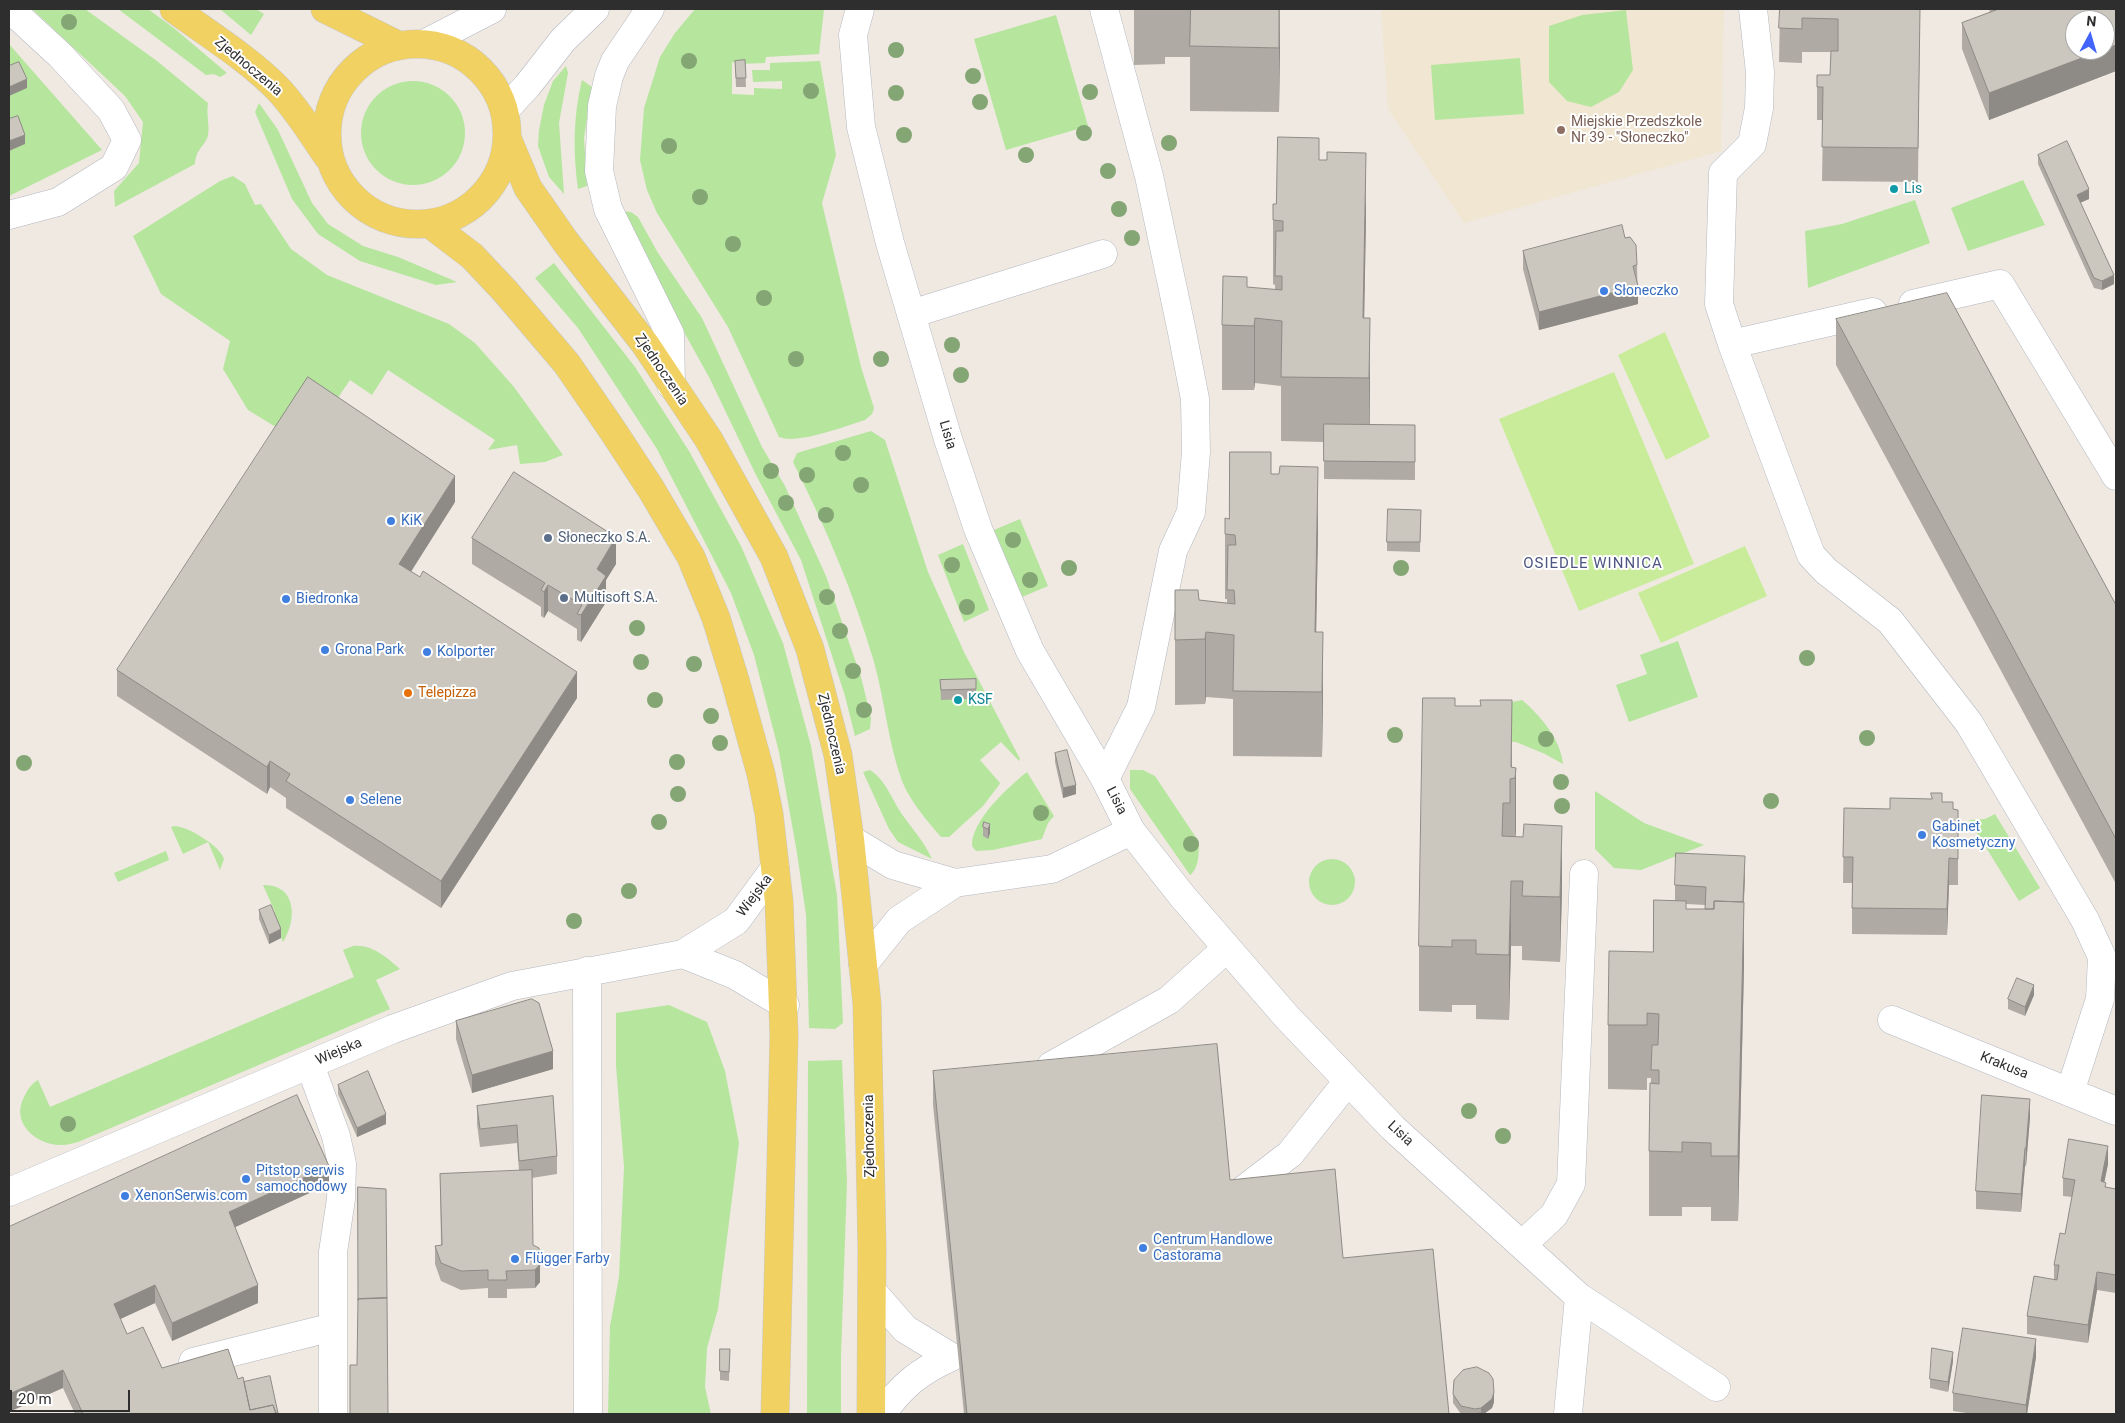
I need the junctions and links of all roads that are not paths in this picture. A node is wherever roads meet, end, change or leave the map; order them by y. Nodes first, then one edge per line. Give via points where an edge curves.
1 (10, 9) edge
2 (174, 9) edge
3 (325, 9) edge
4 (492, 9) edge
5 (595, 9) edge
6 (650, 9) edge
7 (860, 9) edge
8 (1104, 9) edge
9 (1753, 9) edge
10 (426, 43) junction
11 (398, 45) junction
12 (505, 110) junction
13 (508, 140) junction
14 (329, 158) junction
15 (9, 216) edge
16 (430, 224) junction
17 (1103, 254) dead end
18 (911, 314) junction
19 (1732, 344) junction
20 (671, 384) junction
21 (2116, 476) edge
22 (1105, 779) junction
23 (1131, 832) junction
24 (850, 839) junction
25 (775, 868) junction
26 (1584, 874) dead end
27 (955, 883) junction
28 (1227, 948) junction
29 (683, 954) junction
30 (863, 965) junction
31 (587, 971) junction
32 (784, 1005) junction
33 (1892, 1020) dead end
34 (310, 1065) junction
35 (1051, 1066) edge
36 (1348, 1081) junction
37 (2070, 1092) junction
38 (2116, 1111) edge
39 (9, 1192) edge
40 (1229, 1200) edge
41 (1522, 1245) junction
42 (872, 1291) junction
43 (1579, 1297) junction
44 (333, 1327) junction
45 (168, 1368) edge
46 (1716, 1387) dead end
47 (333, 1414) edge
48 (588, 1414) edge
49 (774, 1414) edge
50 (871, 1414) edge
51 (882, 1414) edge
52 (1568, 1414) edge

1 - 15 street via 60,55 111,110 126,140 114,167 58,202
2 - 14 main road, Zjednoczenia via 278,89
3 - 11 main road
4 - 10 street
5 - 12 street via 563,40
6 - 20 street via 608,76 602,106 599,171 608,209 670,334
7 - 18 street, Lisia via 853,35 861,127
8 - 22 street via 1150,176 1195,399 1196,452 1191,512 1173,551 1141,707
9 - 19 street via 1760,72 1759,108 1752,144 1723,173 1719,304
10 - 11 main road
10 - 12 main road via 464,56 482,71 496,89
11 - 14 main road via 370,56 348,75 333,100 326,128
12 - 13 main road
13 - 16 main road via 503,164 492,186 475,204 454,217
13 - 20 main road, Zjednoczenia via 528,188 645,344
14 - 16 main road via 340,182 357,202 372,212 404,224
16 - 25 main road via 472,256 567,364 651,489 691,557 716,618 736,680 764,790
17 - 18 street
18 - 22 street, Lisia via 978,529 1030,651
19 - 21 street via 2000,284
19 - 37 street via 1811,555 1826,571 1890,621 1969,723 2085,920 2102,957 2100,999
20 - 24 main road, Zjednoczenia via 708,440 774,557 810,649 838,755
22 - 23 street, Lisia
23 - 27 street, Lisia via 1052,869
23 - 28 street, Lisia
24 - 27 street, Lisia via 893,865
24 - 30 main road, Zjednoczenia
25 - 29 street, Wiejska via 736,921
25 - 32 main road
26 - 41 street via 1571,1184 1554,1215
27 - 30 street, Lisia via 899,920
28 - 35 street via 1169,1000
28 - 36 street, Lisia
29 - 31 street, Wiejska
29 - 32 street via 735,975
30 - 42 main road, Zjednoczenia via 869,1036
31 - 34 street, Wiejska via 512,986 393,1029
31 - 48 street
32 - 49 main road
33 - 37 street, Krakusa
34 - 39 street, Wiejska
34 - 44 street via 336,1136 342,1164 341,1199 333,1252
36 - 40 street via 1290,1154
36 - 41 street, Lisia via 1392,1128
37 - 38 street, Krakusa
41 - 43 street, Lisia
42 - 50 main road, Zjednoczenia
42 - 51 street via 905,1329 951,1357 916,1376 896,1393
43 - 46 street, Lisia
43 - 52 street
44 - 45 street
44 - 47 street

